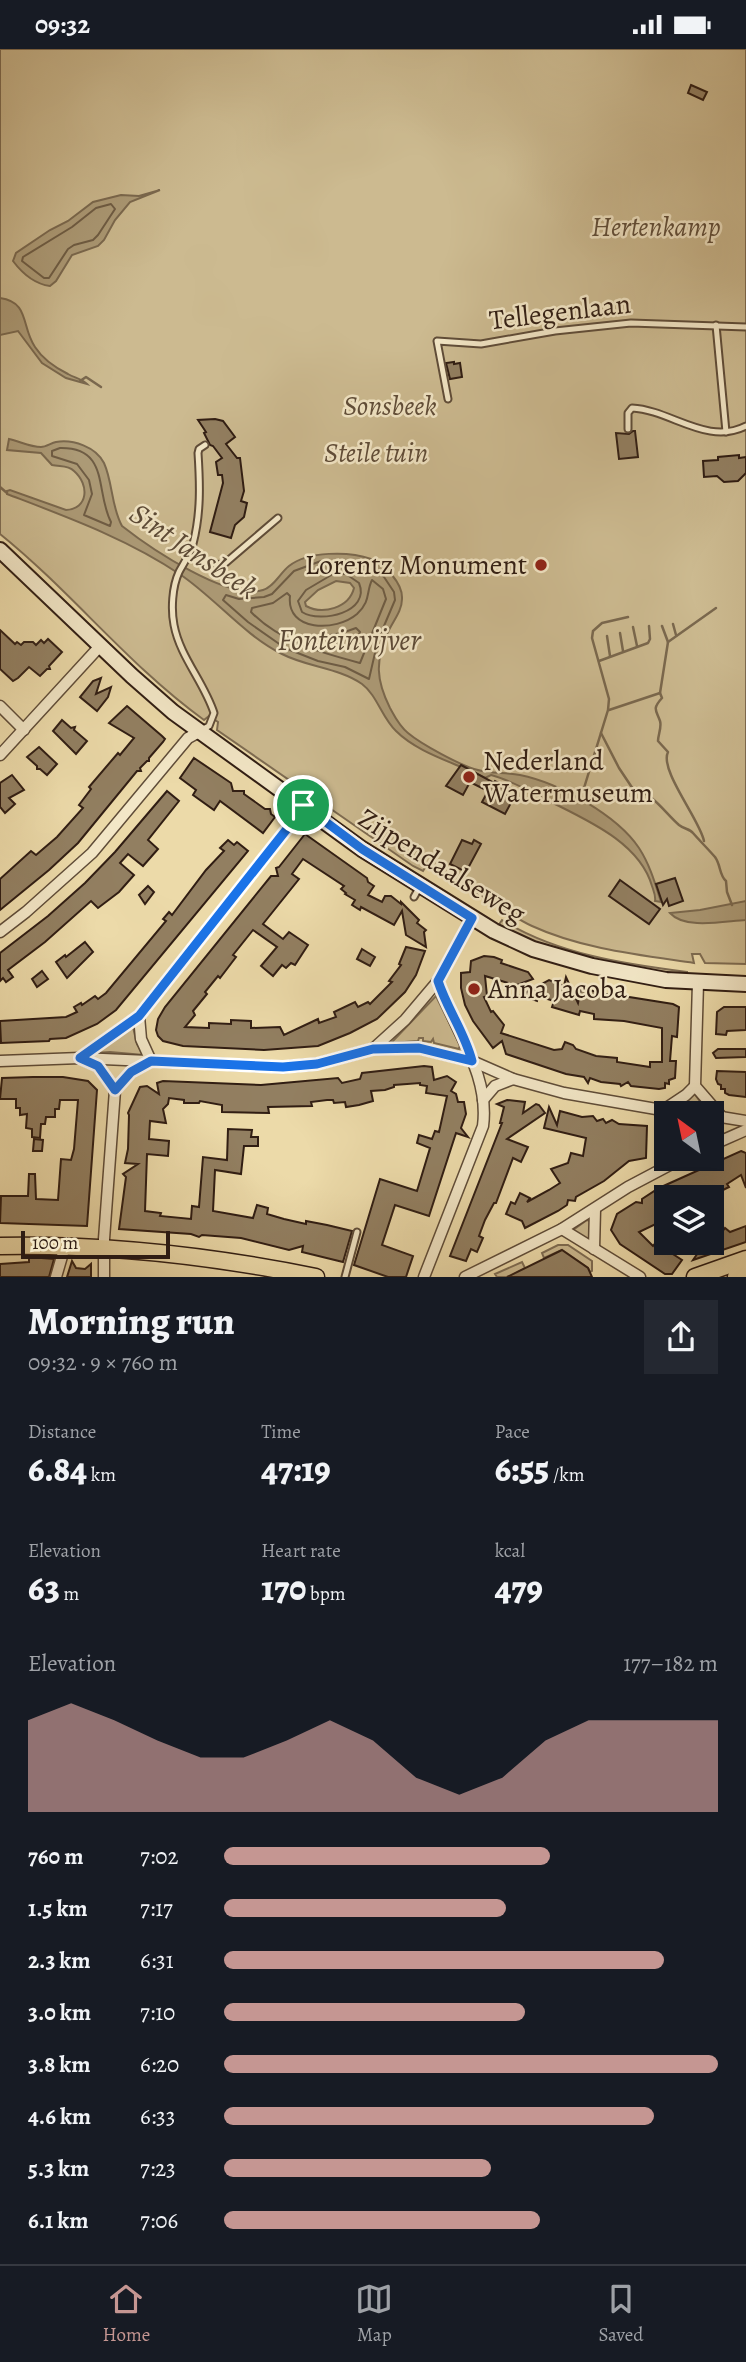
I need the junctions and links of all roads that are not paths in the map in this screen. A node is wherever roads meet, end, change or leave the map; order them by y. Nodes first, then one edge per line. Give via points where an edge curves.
1 (716, 325) junction
2 (746, 327) edge
3 (448, 399) dead end
4 (746, 426) edge
5 (628, 429) dead end
6 (726, 432) junction
7 (205, 445) dead end
8 (278, 518) dead end
9 (0, 550) edge
10 (188, 556) junction
11 (101, 645) junction
12 (0, 706) edge
13 (24, 730) junction
14 (200, 732) junction
15 (0, 755) edge
16 (303, 805) junction
17 (472, 918) junction
18 (0, 932) edge
19 (438, 981) junction
20 (698, 983) junction
21 (746, 985) edge
22 (139, 1016) junction
23 (373, 1049) junction
24 (80, 1058) junction
25 (0, 1061) edge
26 (151, 1061) junction
27 (472, 1061) junction
28 (513, 1079) junction
29 (695, 1086) junction
30 (115, 1090) junction
31 (483, 1100) junction
32 (677, 1101) edge
33 (706, 1101) edge
34 (654, 1110) edge
35 (724, 1117) edge
36 (746, 1121) edge
37 (746, 1130) edge
38 (724, 1140) edge
39 (658, 1171) edge
40 (595, 1209) junction
41 (562, 1229) junction
42 (357, 1232) dead end
43 (65, 1245) junction
44 (0, 1246) edge
45 (104, 1248) junction
46 (594, 1249) junction
47 (746, 1259) edge
48 (253, 1271) edge
49 (746, 1273) edge
50 (56, 1277) edge
51 (104, 1277) edge
52 (316, 1277) edge
53 (345, 1277) edge
54 (424, 1277) edge
55 (465, 1277) edge
56 (640, 1277) edge
57 (695, 1277) edge
58 (736, 1277) edge

1 - 2 lane, Tellegenlaan
1 - 3 lane, Tellegenlaan via 631,323 481,344 438,341
1 - 6 lane
4 - 6 lane
5 - 6 lane via 628,413 637,408 704,431
7 - 10 lane via 198,453 200,498
8 - 10 lane via 223,565
9 - 11 main road, Zijpendaalseweg
10 - 14 lane via 178,574 173,612 176,635 214,713 209,726
11 - 13 street
11 - 14 main road, Zijpendaalseweg
12 - 13 street
13 - 15 street
14 - 16 main road, Zijpendaalseweg
14 - 18 street via 188,738 92,853
16 - 17 main road, Zijpendaalseweg via 417,892
16 - 22 street
17 - 19 street
17 - 20 main road, Zijpendaalseweg via 558,958
19 - 23 street
19 - 27 street
20 - 21 main road, Zijpendaalseweg
20 - 29 street
22 - 24 street
22 - 26 street via 141,1039
23 - 26 street via 317,1064 283,1067
23 - 27 street via 419,1048
24 - 25 street
24 - 26 street
24 - 30 street via 98,1066
26 - 30 street via 131,1072
27 - 28 street
27 - 31 street
28 - 31 street via 495,1086
28 - 34 street
29 - 32 street
29 - 33 street
30 - 45 street
31 - 54 street via 483,1126
35 - 36 street
37 - 38 street
39 - 40 street
40 - 41 street
40 - 46 street
41 - 46 street
41 - 55 street
42 - 53 lane
43 - 44 main road
43 - 45 main road
43 - 50 street
45 - 48 main road via 197,1257
45 - 51 street
46 - 56 street
47 - 57 main road
48 - 52 main road
49 - 58 main road

